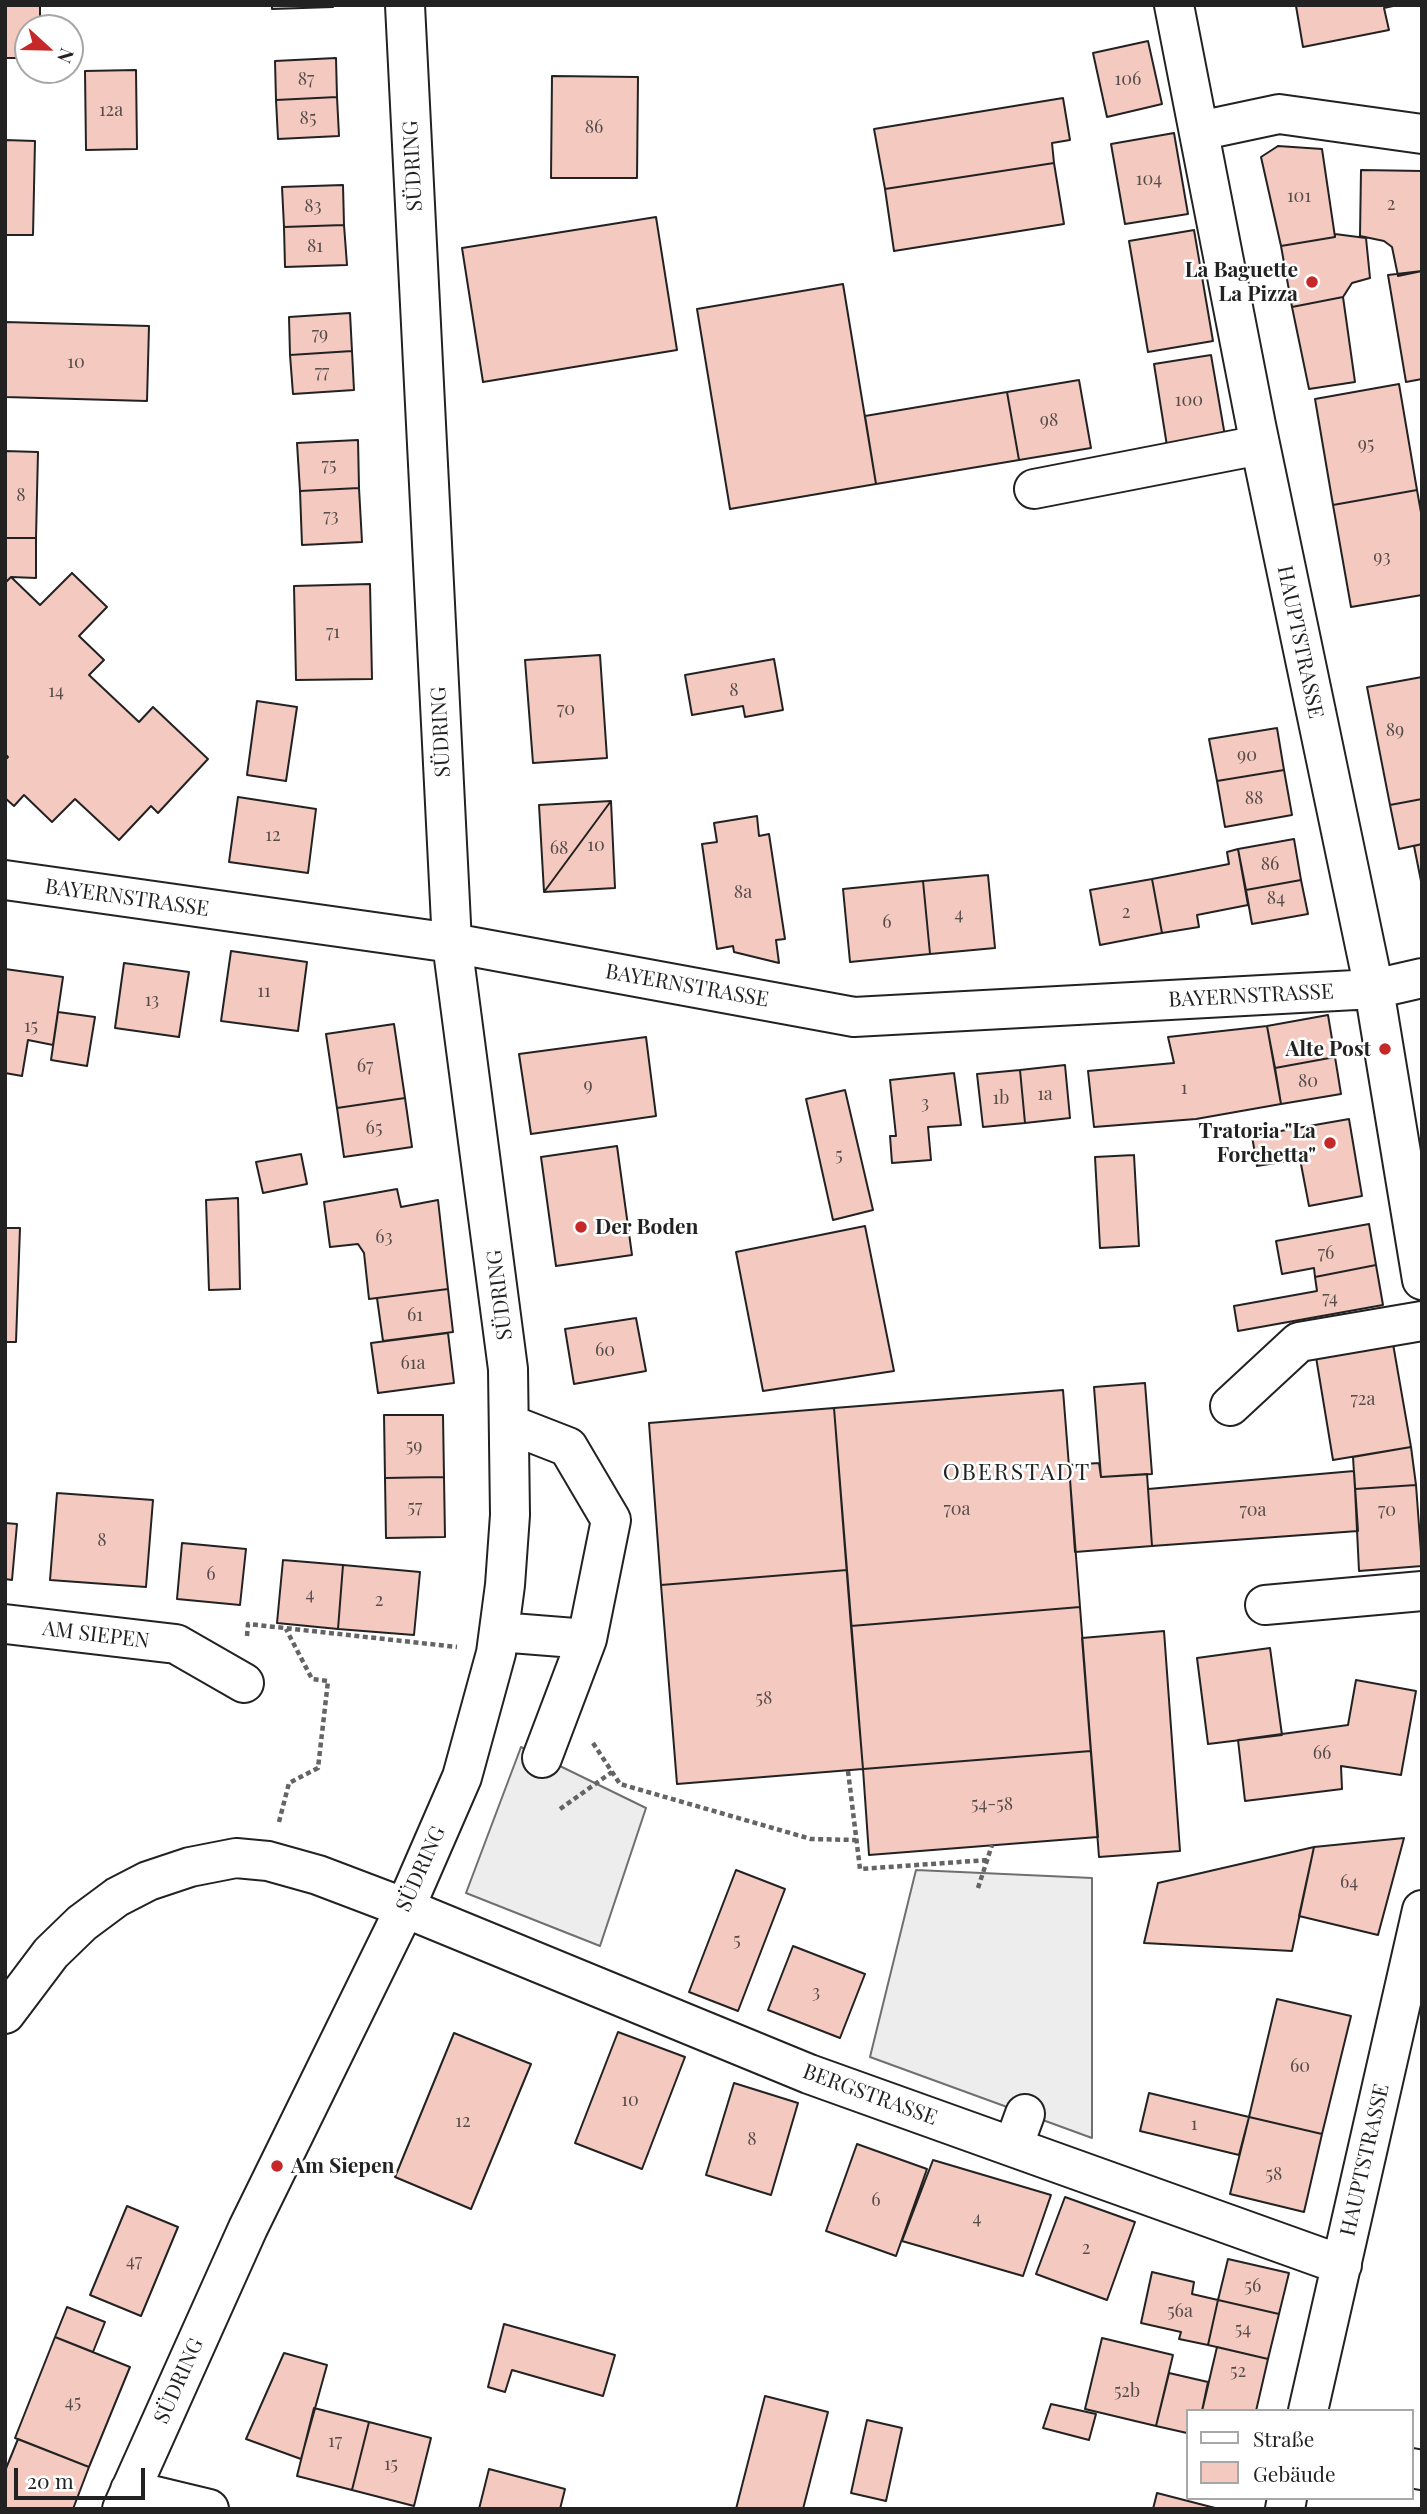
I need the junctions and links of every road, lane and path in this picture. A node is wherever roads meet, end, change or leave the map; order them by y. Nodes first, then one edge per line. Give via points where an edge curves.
1 (405, 5) edge
2 (1174, 5) edge
3 (1199, 131) junction
4 (1422, 134) edge
5 (1260, 445) junction
6 (1034, 489) dead end
7 (5, 880) edge
8 (452, 943) junction
9 (1422, 978) edge
10 (1374, 989) junction
11 (1422, 1280) edge
12 (1422, 1321) edge
13 (1230, 1406) dead end
14 (509, 1424) junction
15 (1422, 1591) edge
16 (1265, 1605) dead end
17 (5, 1624) edge
18 (286, 1628) junction
19 (587, 1639) junction
20 (497, 1642) junction
21 (244, 1684) joint
22 (564, 1700) junction
23 (542, 1758) dead end
24 (848, 1771) dead end
25 (612, 1772) junction
26 (561, 1810) dead end
27 (856, 1840) junction
28 (992, 1845) dead end
29 (988, 1860) junction
30 (268, 1861) junction
31 (978, 1888) dead end
32 (405, 1908) junction
33 (1422, 1910) edge
34 (5, 2014) edge
35 (1342, 2265) junction
36 (1308, 2409) edge
37 (126, 2499) edge
38 (209, 2509) edge

1 - 8 street, SÜDRING
2 - 3 street, HAUPTSTRASSE
3 - 4 street via 1279,114
3 - 5 street, HAUPTSTRASSE
5 - 6 street
5 - 10 street, HAUPTSTRASSE
7 - 8 street, BAYERNSTRASSE
8 - 10 street, BAYERNSTRASSE via 854,1017
8 - 14 street, SÜDRING via 509,1369
9 - 10 street, BAYERNSTRASSE
10 - 11 street, HAUPTSTRASSE
12 - 13 street via 1299,1342
14 - 19 street via 568,1447 611,1520
14 - 20 street, SÜDRING via 510,1515
15 - 16 street
17 - 21 street, AM SIEPEN via 176,1644
18 - 20 path
18 - 21 path via 247,1624
18 - 30 path via 313,1679 328,1681 318,1768 289,1783
19 - 20 street
19 - 22 street
20 - 32 street, SÜDRING via 462,1777
22 - 23 street
22 - 25 path
24 - 27 path
25 - 26 path
25 - 27 path via 620,1784 811,1839
27 - 29 path via 860,1869
28 - 29 path
29 - 31 path
30 - 32 street, BERGSTRASSE
30 - 34 street, BERGSTRASSE via 236,1858 190,1867 117,1897 51,1954
32 - 35 street, BERGSTRASSE via 809,2074 1019,2130
32 - 37 street, SÜDRING via 277,2166
33 - 35 street, HAUPTSTRASSE
35 - 36 street, HAUPTSTRASSE
37 - 38 street

